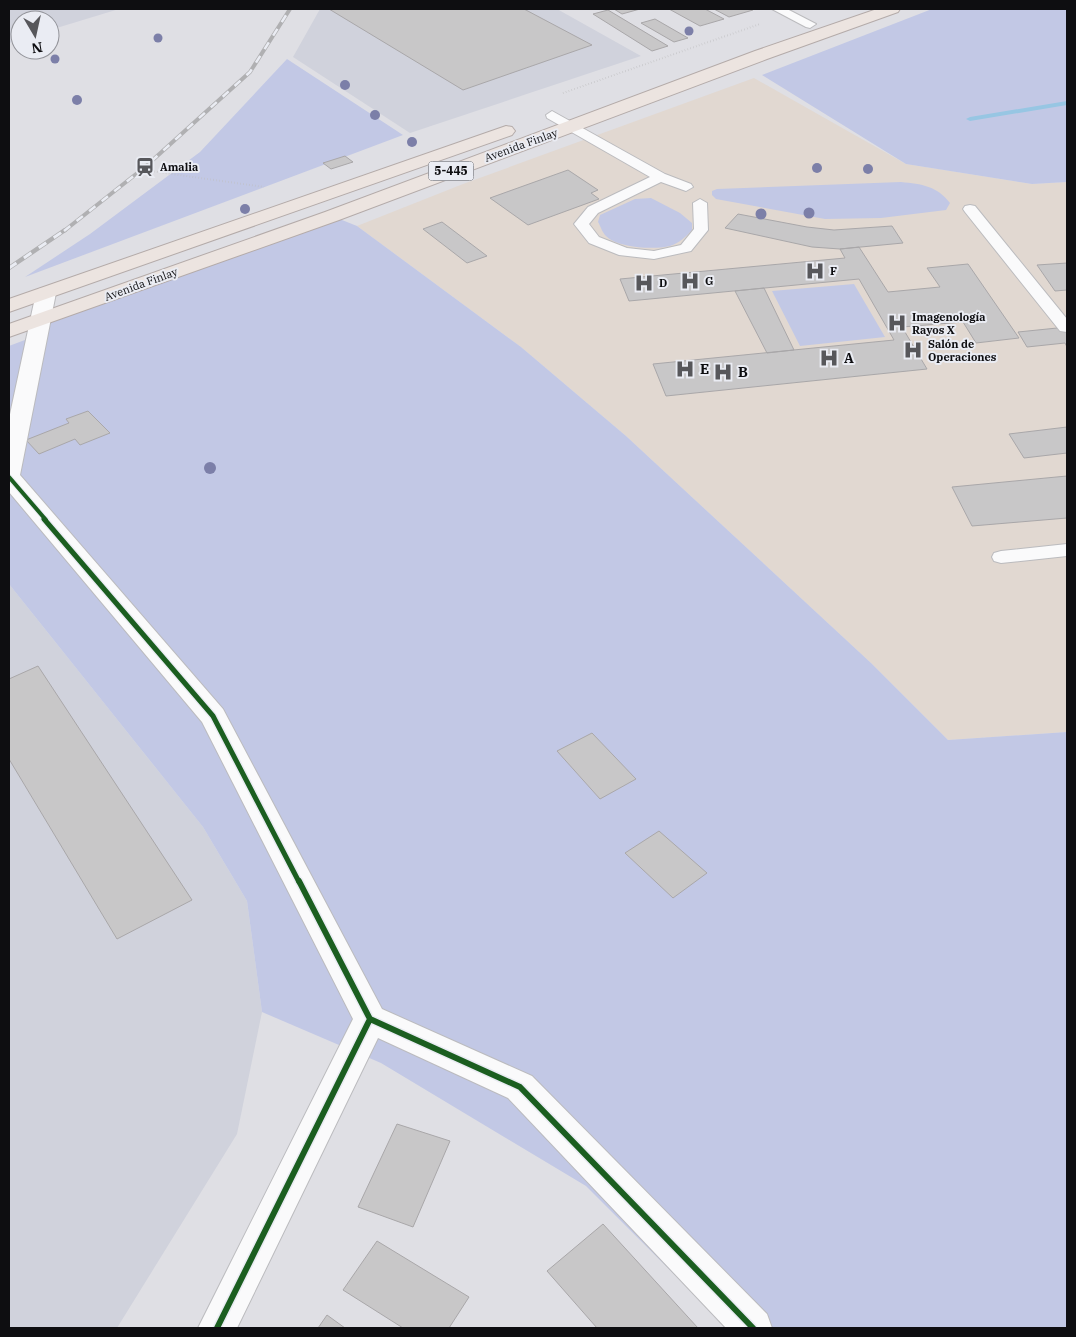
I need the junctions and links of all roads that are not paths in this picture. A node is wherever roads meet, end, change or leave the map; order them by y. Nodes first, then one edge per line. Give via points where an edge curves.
1 (778, 9) edge
2 (854, 9) edge
3 (892, 9) edge
4 (810, 24) junction
5 (552, 114) junction
6 (572, 127) junction
7 (660, 177) junction
8 (686, 187) dead end
9 (700, 202) dead end
10 (970, 209) dead end
11 (46, 294) junction
12 (9, 306) edge
13 (41, 320) junction
14 (1066, 328) dead end
15 (9, 331) edge
16 (9, 475) edge
17 (1067, 550) edge
18 (1001, 557) dead end
19 (370, 1019) junction
20 (217, 1328) edge
21 (752, 1328) edge

1 - 4 lane
2 - 4 highway, Avenida Finlay / 5-445
3 - 6 highway, Avenida Finlay / 5-445
4 - 5 highway, Avenida Finlay / 5-445
5 - 6 lane
5 - 11 highway, Avenida Finlay / 5-445
6 - 7 lane
6 - 13 highway, Avenida Finlay / 5-445
7 - 8 lane
7 - 9 lane via 592,210 581,224 594,240 624,252 654,255 686,248 702,230
10 - 14 lane
11 - 12 highway, Avenida Finlay / 5-445
11 - 13 street
13 - 15 highway, Avenida Finlay / 5-445
13 - 16 street
16 - 19 street via 213,716
17 - 18 lane
19 - 20 street
19 - 21 street via 520,1088

